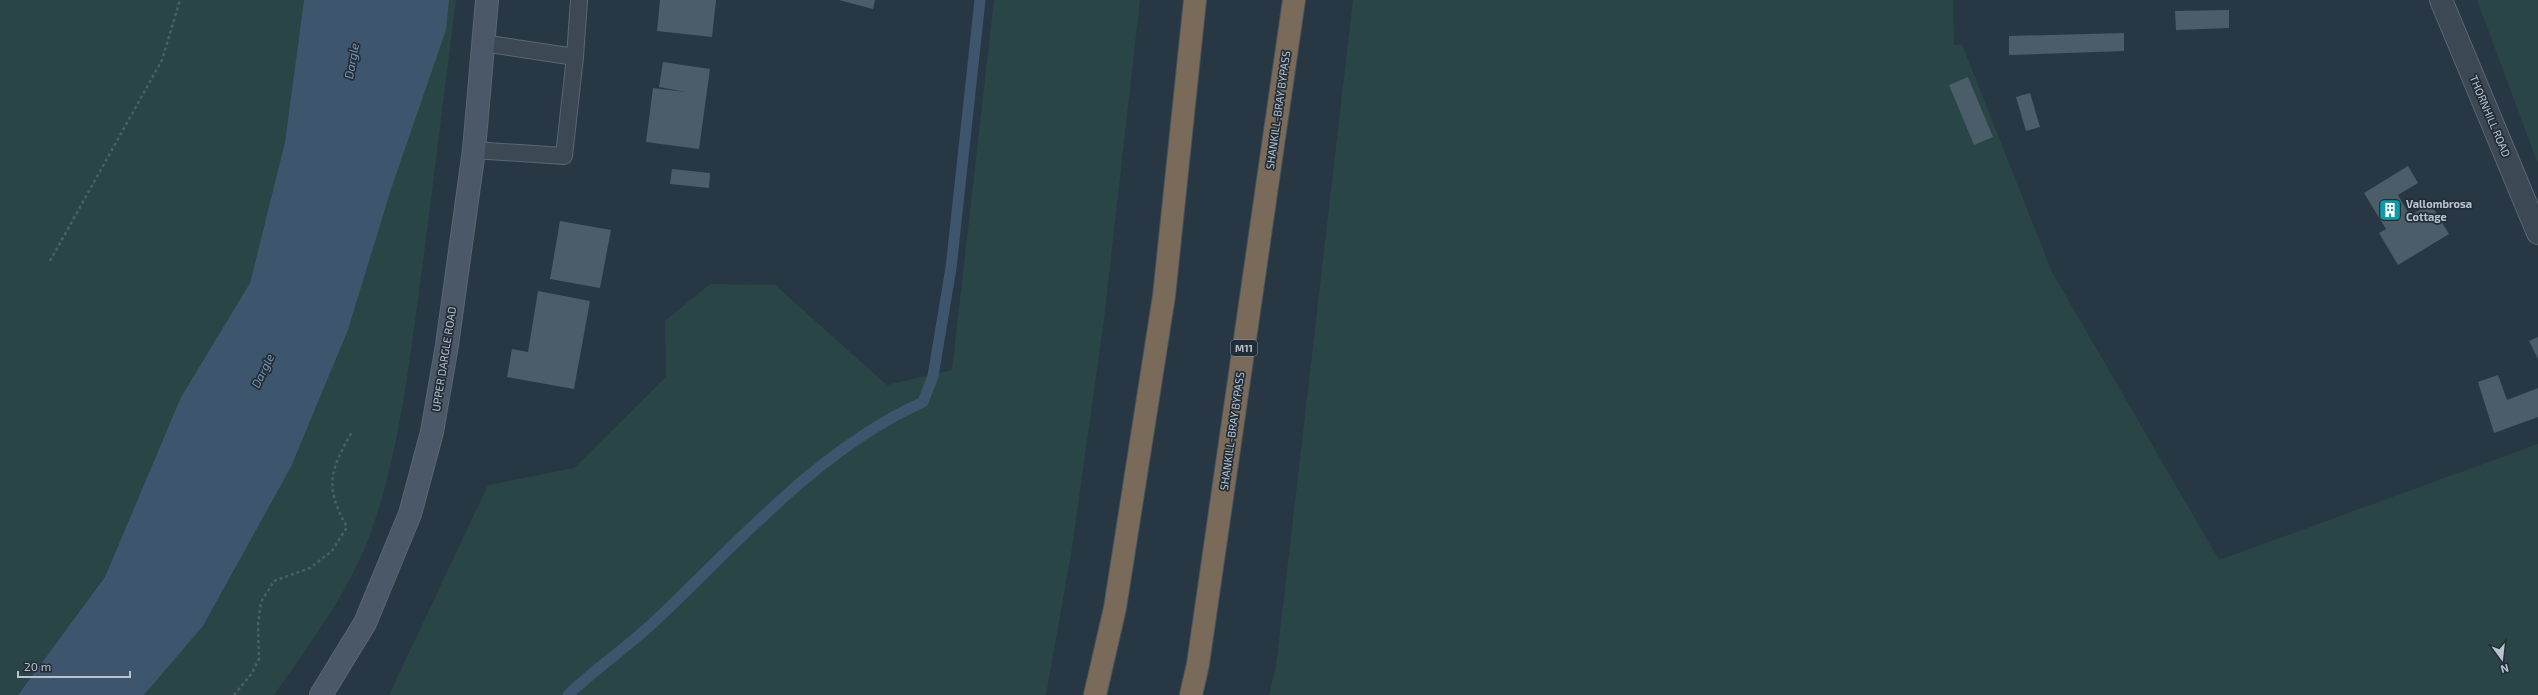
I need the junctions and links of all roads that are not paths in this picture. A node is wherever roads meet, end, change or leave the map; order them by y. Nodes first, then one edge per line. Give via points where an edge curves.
1 (487, 0) edge
2 (579, 0) edge
3 (1195, 0) edge
4 (1294, 0) edge
5 (2441, 0) edge
6 (482, 43) junction
7 (575, 57) junction
8 (474, 150) junction
9 (2538, 233) edge
10 (321, 695) edge
11 (1095, 695) edge
12 (1191, 695) edge

1 - 6 main road, UPPER DARGLE ROAD
2 - 7 lane
3 - 11 highway via 1164,296 1115,608
4 - 12 highway, SHANKILL-BRAY BYPASS / M11 via 1198,664
5 - 9 street, THORNHILL ROAD
6 - 7 lane
6 - 8 main road, UPPER DARGLE ROAD
7 - 8 lane via 564,156
8 - 10 main road, UPPER DARGLE ROAD via 447,345 432,432 410,514 365,623

